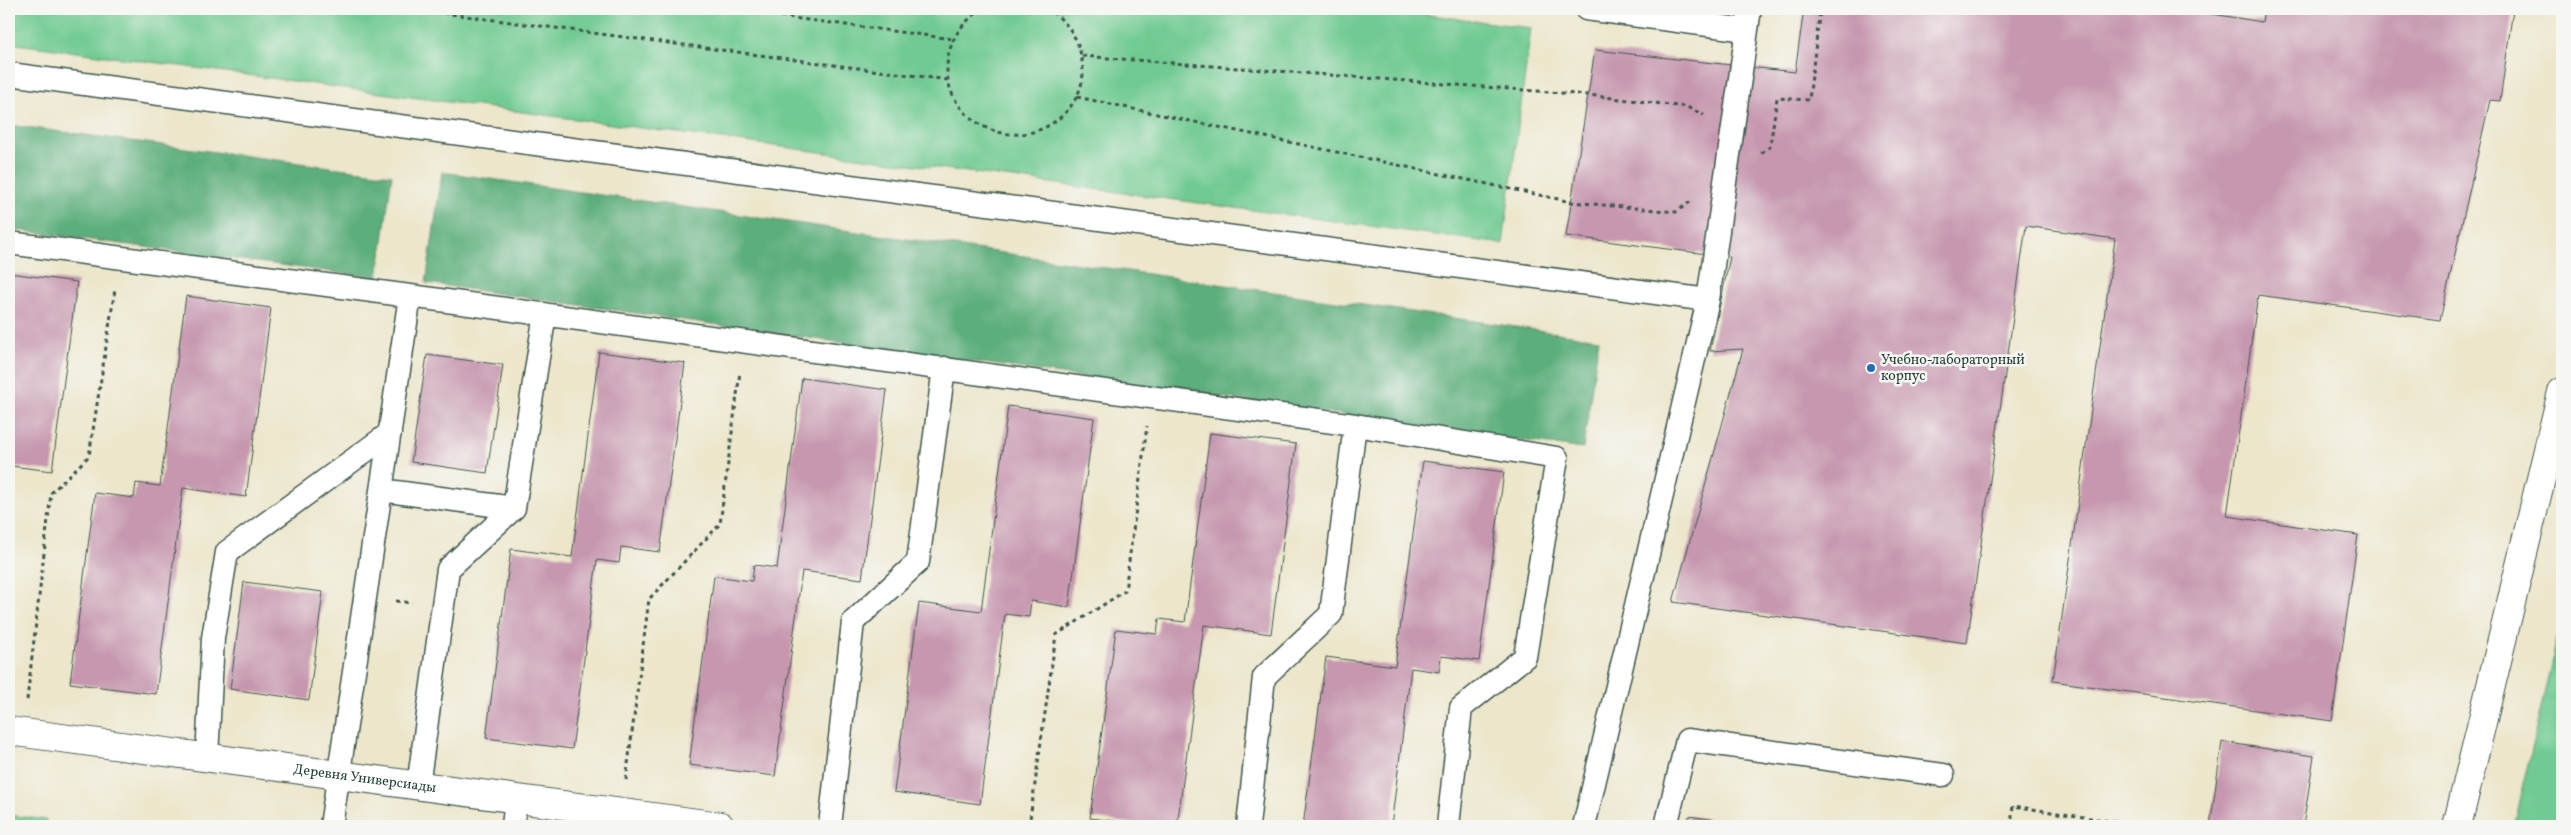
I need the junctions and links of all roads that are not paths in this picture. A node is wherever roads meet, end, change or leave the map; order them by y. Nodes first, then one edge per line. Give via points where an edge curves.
1 (1586, 9) edge
2 (1748, 19) edge
3 (9, 74) edge
4 (9, 243) edge
5 (410, 296) junction
6 (1708, 300) junction
7 (545, 314) junction
8 (944, 368) junction
9 (2562, 392) edge
10 (1355, 425) junction
11 (390, 433) junction
12 (381, 490) junction
13 (514, 508) junction
14 (16, 732) edge
15 (207, 758) junction
16 (1943, 775) dead end
17 (338, 776) junction
18 (418, 786) junction
19 (516, 799) junction
20 (331, 826) edge
21 (513, 826) edge
22 (720, 826) edge
23 (830, 826) edge
24 (1248, 826) edge
25 (1448, 826) edge
26 (1584, 826) edge
27 (1666, 826) edge
28 (2457, 826) edge

1 - 2 lane
2 - 6 lane
3 - 6 lane
4 - 5 lane
5 - 7 lane
5 - 11 lane
6 - 26 lane
7 - 8 lane
7 - 13 lane
8 - 10 lane
8 - 23 lane via 918,562 853,622
9 - 28 street
10 - 24 lane via 1331,614 1264,677
10 - 25 lane via 1557,458 1525,657 1461,708
11 - 12 lane
11 - 15 lane via 227,552 212,638
12 - 13 lane
12 - 17 lane
13 - 18 lane via 448,570
14 - 15 street, Деревня Универсиады
15 - 17 street, Деревня Универсиады
16 - 27 lane via 1687,740
17 - 18 street, Деревня Универсиады
17 - 20 lane
18 - 19 street, Деревня Универсиады
19 - 21 lane
19 - 22 street, Деревня Универсиады

